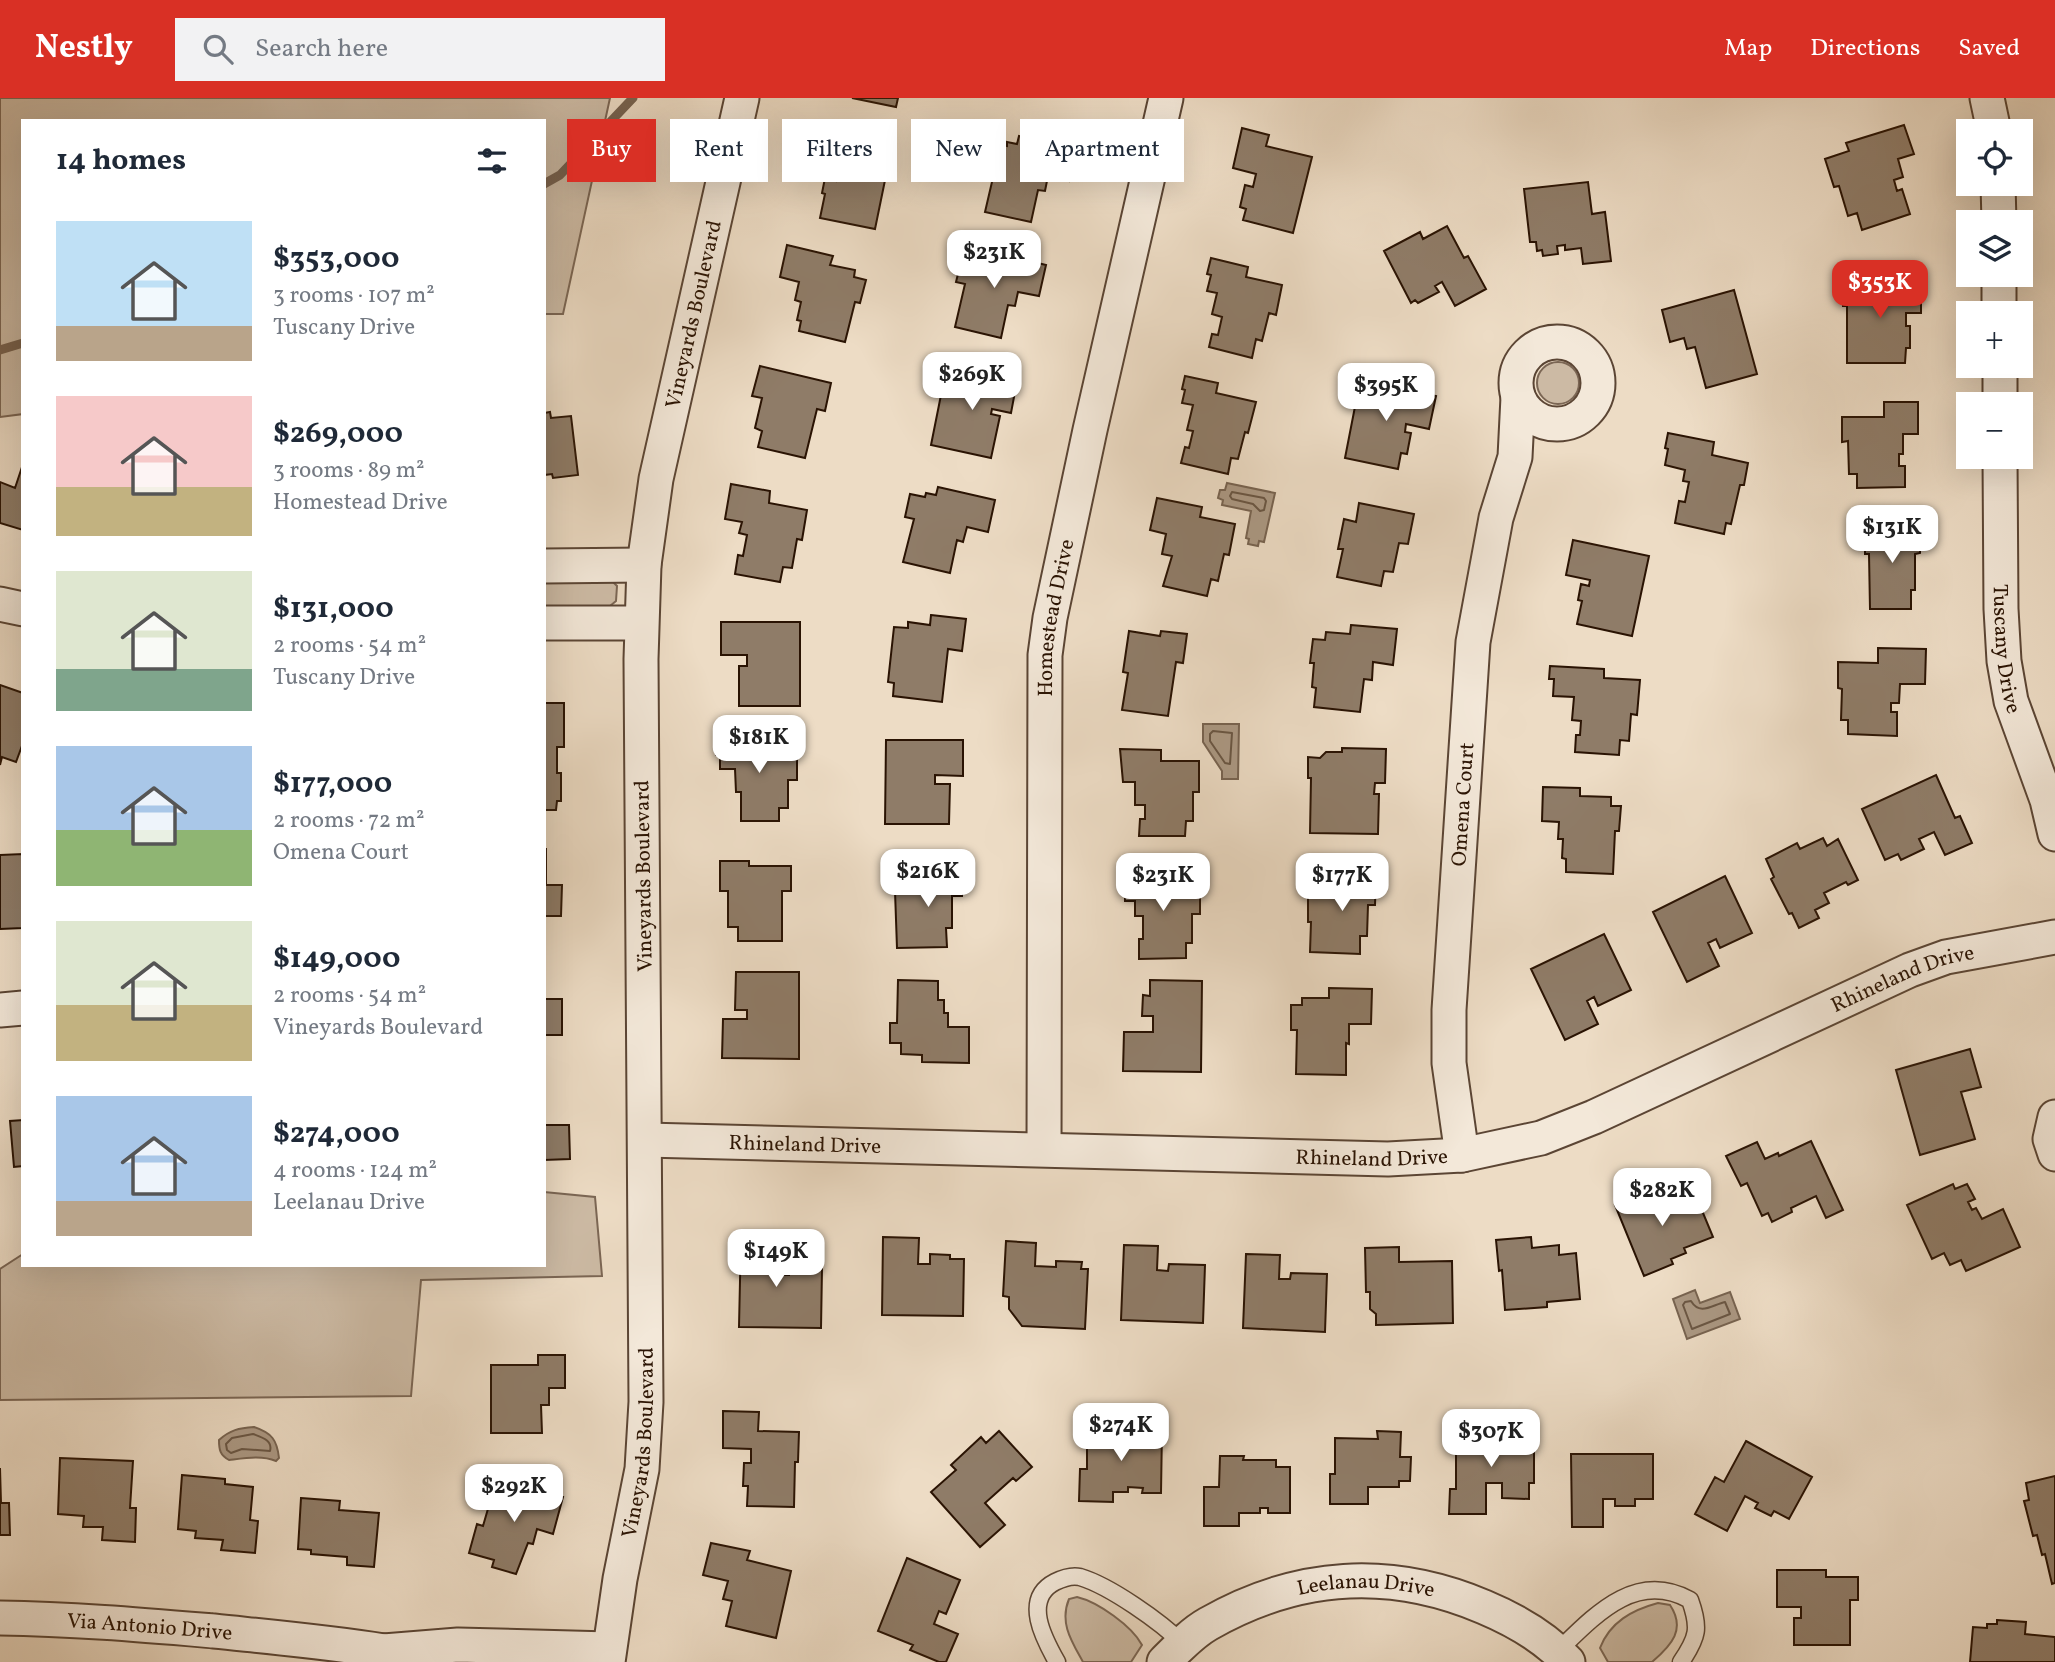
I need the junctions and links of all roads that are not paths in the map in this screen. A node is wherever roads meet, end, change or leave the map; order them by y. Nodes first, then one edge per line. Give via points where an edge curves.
1 (742, 98) edge
2 (1166, 98) edge
3 (1987, 98) edge
4 (1991, 119) edge
5 (1518, 397) junction
6 (1560, 424) junction
7 (1515, 457) junction
8 (2000, 469) edge
9 (644, 565) junction
10 (546, 566) edge
11 (0, 604) edge
12 (21, 609) edge
13 (546, 623) edge
14 (641, 623) junction
15 (2055, 834) edge
16 (2055, 937) edge
17 (21, 1008) edge
18 (0, 1010) edge
19 (2055, 1117) edge
20 (646, 1140) junction
21 (1044, 1149) junction
22 (2055, 1154) edge
23 (1462, 1155) junction
24 (0, 1618) edge
25 (1173, 1653) edge
26 (609, 1656) edge
27 (1563, 1656) edge
28 (391, 1657) edge
29 (1057, 1662) edge
30 (1681, 1662) edge

1 - 9 street, Vineyards Boulevard via 656,479
2 - 21 street, Homestead Drive via 1105,362 1045,655
3 - 4 street
5 - 6 street via 1535,418
5 - 6 street, Omena Court via 1518,370 1534,348 1560,341 1585,352 1598,376 1598,390 1585,413
5 - 7 street, Omena Court
6 - 7 street, Omena Court via 1536,437
7 - 23 street, Omena Court via 1496,518 1473,642 1449,1010 1450,1063
8 - 15 street, Tuscany Drive via 2004,661 2011,701
9 - 10 street
9 - 14 street, Vineyards Boulevard
11 - 12 street
13 - 14 street
14 - 20 street, Vineyards Boulevard
16 - 23 street, Rhineland Drive via 1946,957 1910,970 1594,1117 1541,1138
17 - 18 street
19 - 22 street via 2050,1139
20 - 21 street, Rhineland Drive
20 - 26 street, Vineyards Boulevard via 642,1469
21 - 23 street, Rhineland Drive via 1388,1159
24 - 28 street, Via Antonio Drive via 331,1642
25 - 27 street, Leelanau Drive via 1205,1625 1263,1598 1306,1586 1377,1580 1461,1597 1530,1631
25 - 29 lane via 1172,1633 1102,1586 1077,1576 1049,1585 1040,1597 1040,1629
26 - 28 street, Via Antonio Drive via 458,1645
27 - 30 lane via 1586,1623 1636,1591 1655,1588 1675,1591 1690,1600 1693,1608 1698,1631

